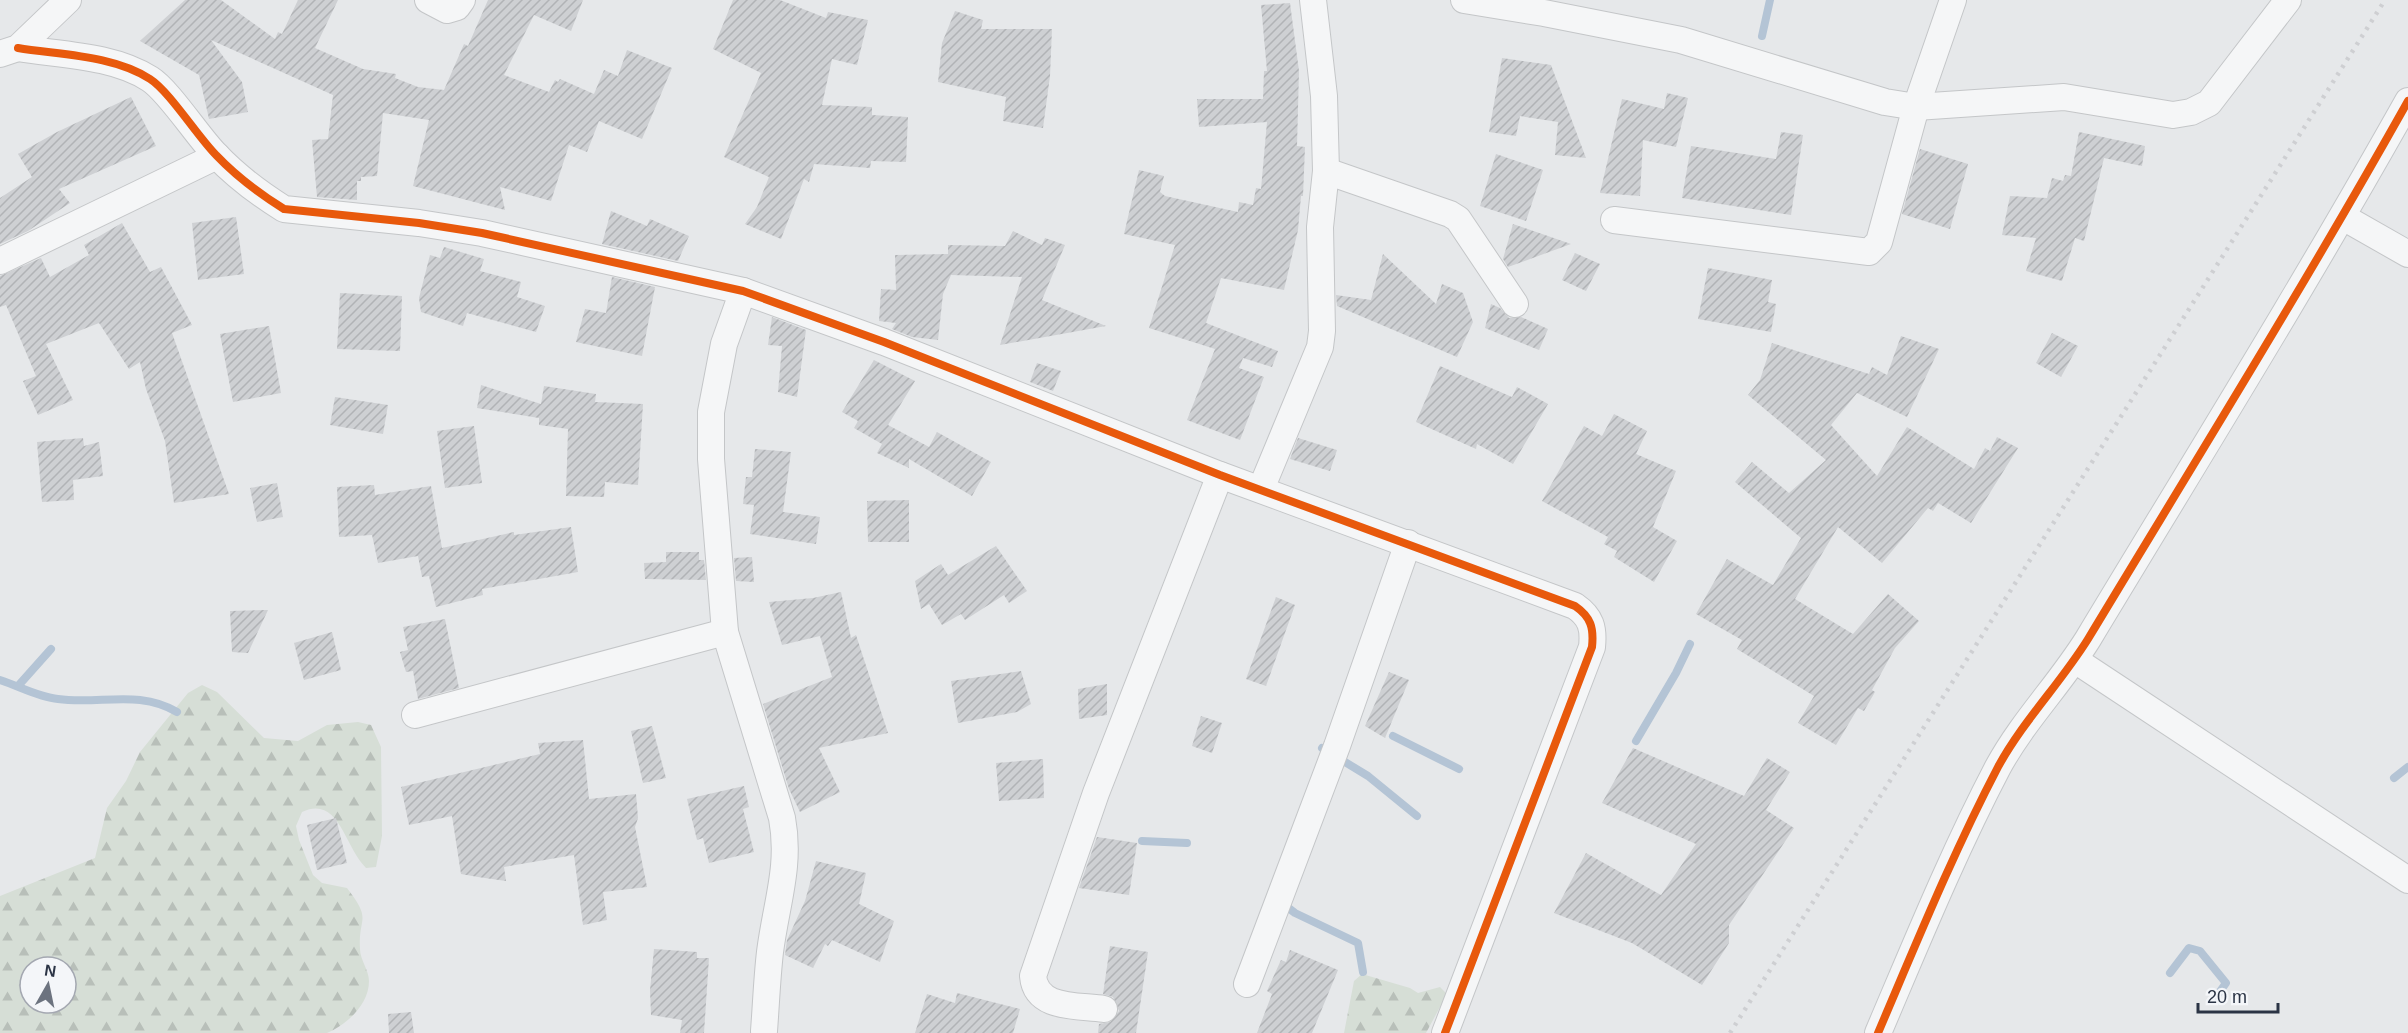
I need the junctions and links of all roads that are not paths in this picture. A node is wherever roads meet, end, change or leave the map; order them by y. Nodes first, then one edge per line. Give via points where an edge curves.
1 (68, 0) edge
2 (428, 0) edge
3 (462, 0) edge
4 (1313, 0) edge
5 (1464, 0) edge
6 (1953, 0) edge
7 (2288, 0) edge
8 (9, 51) edge
9 (2408, 101) edge
10 (1916, 107) junction
11 (217, 156) junction
12 (1326, 171) junction
13 (2343, 218) junction
14 (1614, 219) dead end
15 (2408, 255) edge
16 (0, 261) edge
17 (743, 291) junction
18 (1515, 304) dead end
19 (1220, 475) junction
20 (1261, 489) junction
21 (1408, 543) junction
22 (725, 632) junction
23 (2075, 660) junction
24 (414, 715) dead end
25 (2408, 880) edge
26 (1247, 984) dead end
27 (1104, 1009) dead end
28 (764, 1031) dead end
29 (1445, 1033) edge
30 (1878, 1033) edge

1 - 8 street
2 - 3 street via 447,10 457,7
4 - 12 street via 1324,96
5 - 10 street via 1681,40 1886,102
6 - 10 street
7 - 10 street via 2209,103 2191,112 2173,115 2064,97
8 - 11 street via 110,63 152,80
9 - 13 street
10 - 14 street via 1881,237 1869,252
11 - 16 street
11 - 17 street via 284,209 482,233
12 - 18 street via 1458,219
12 - 20 street via 1320,227 1320,347
13 - 15 street
13 - 23 street
17 - 19 street via 884,342
17 - 22 street via 724,344 711,412
19 - 20 street
19 - 27 street via 1096,793 1033,976 1038,992 1052,1002
20 - 21 street
21 - 26 street
21 - 29 street via 1575,606 1586,614 1594,634
22 - 24 street
22 - 28 street via 787,844 770,950
23 - 25 street
23 - 30 street via 2017,736 1999,767 1940,887

